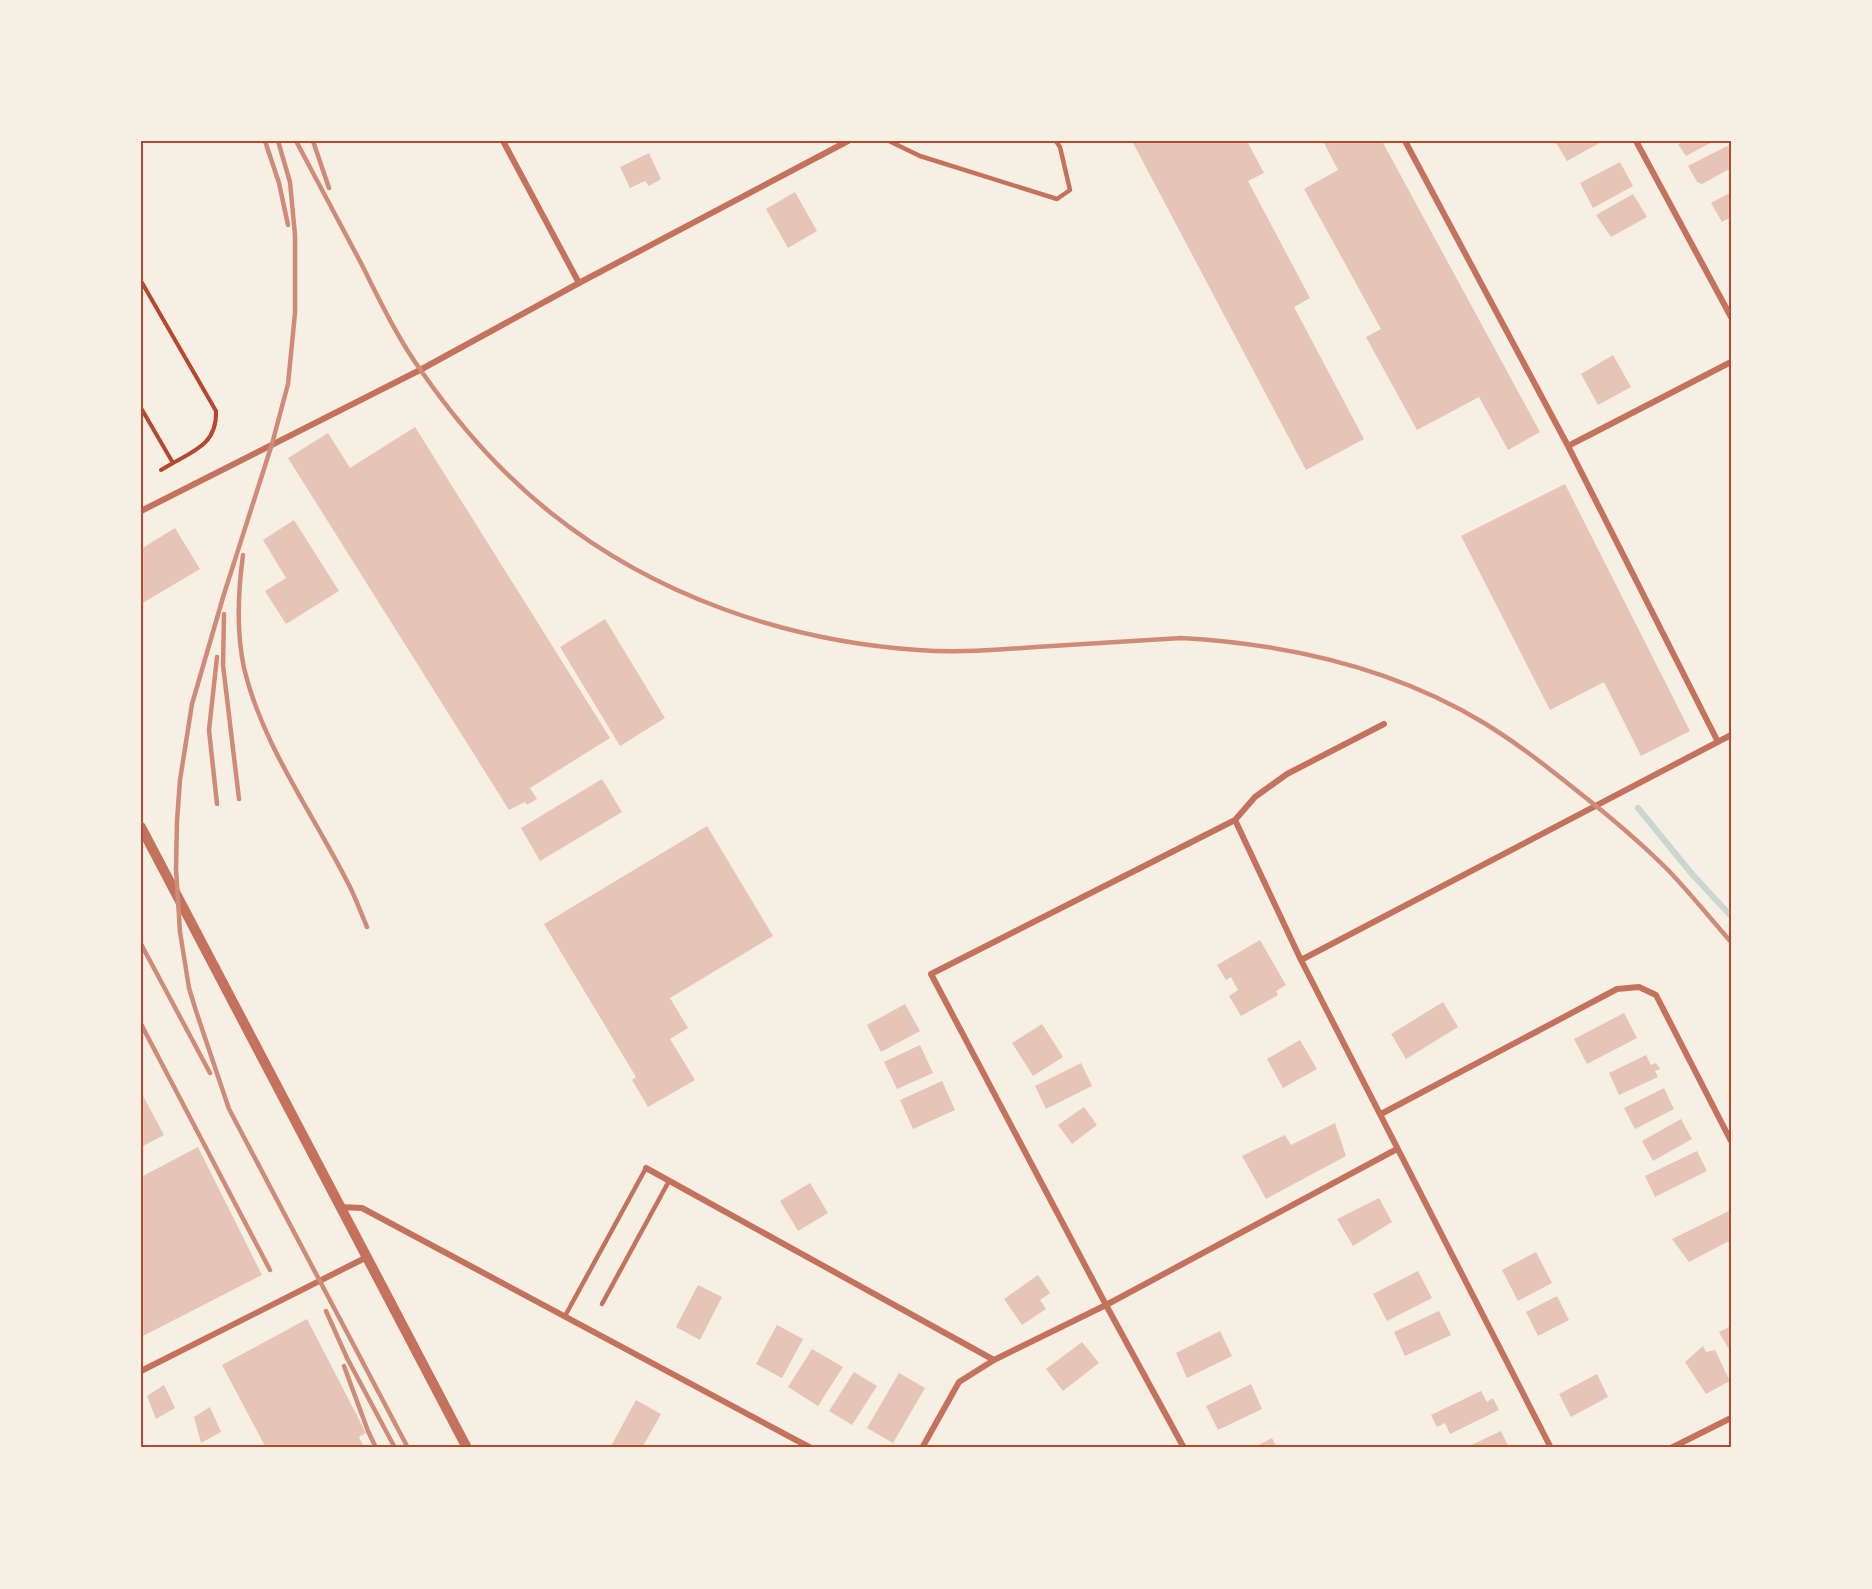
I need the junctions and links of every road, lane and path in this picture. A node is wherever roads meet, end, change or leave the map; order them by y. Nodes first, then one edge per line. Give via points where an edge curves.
1 (503, 141) edge
2 (848, 141) edge
3 (889, 141) edge
4 (1056, 141) edge
5 (1405, 141) edge
6 (1636, 141) edge
7 (141, 281) edge
8 (579, 283) junction
9 (1731, 317) edge
10 (1731, 362) edge
11 (141, 408) edge
12 (1568, 446) junction
13 (173, 463) junction
14 (161, 470) dead end
15 (141, 512) edge
16 (1384, 724) dead end
17 (1731, 735) edge
18 (1718, 742) junction
19 (1235, 820) junction
20 (141, 827) edge
21 (1301, 960) junction
22 (1381, 1114) junction
23 (1731, 1141) edge
24 (1397, 1149) junction
25 (646, 1168) joint
26 (669, 1181) junction
27 (340, 1207) junction
28 (365, 1258) junction
29 (602, 1304) dead end
30 (1106, 1305) junction
31 (565, 1316) junction
32 (994, 1360) junction
33 (141, 1371) edge
34 (1731, 1418) edge
35 (1684, 1445) edge
36 (467, 1448) edge
37 (811, 1448) edge
38 (922, 1448) edge
39 (1184, 1448) edge
40 (1551, 1448) edge
41 (1671, 1448) edge

1 - 8 street
2 - 8 street
3 - 4 lane via 920,156 1057,199 1070,190
5 - 12 street
6 - 9 street
7 - 13 path via 216,411 210,437 200,448
8 - 15 street via 420,370
10 - 12 street
11 - 13 path
12 - 18 street
13 - 14 path
16 - 19 street via 1287,774 1255,797
17 - 18 street
18 - 21 street
19 - 21 street
19 - 30 street via 931,974
20 - 27 street
21 - 22 street
22 - 23 street via 1617,989 1639,987 1656,995
22 - 24 street
24 - 30 street
24 - 40 street
25 - 26 street
25 - 31 lane
26 - 29 lane
26 - 32 street
27 - 28 street
27 - 31 street via 362,1208
28 - 33 street
28 - 36 street
30 - 32 street
30 - 39 street
31 - 37 street
32 - 38 street via 959,1382
34 - 35 street
35 - 41 street

